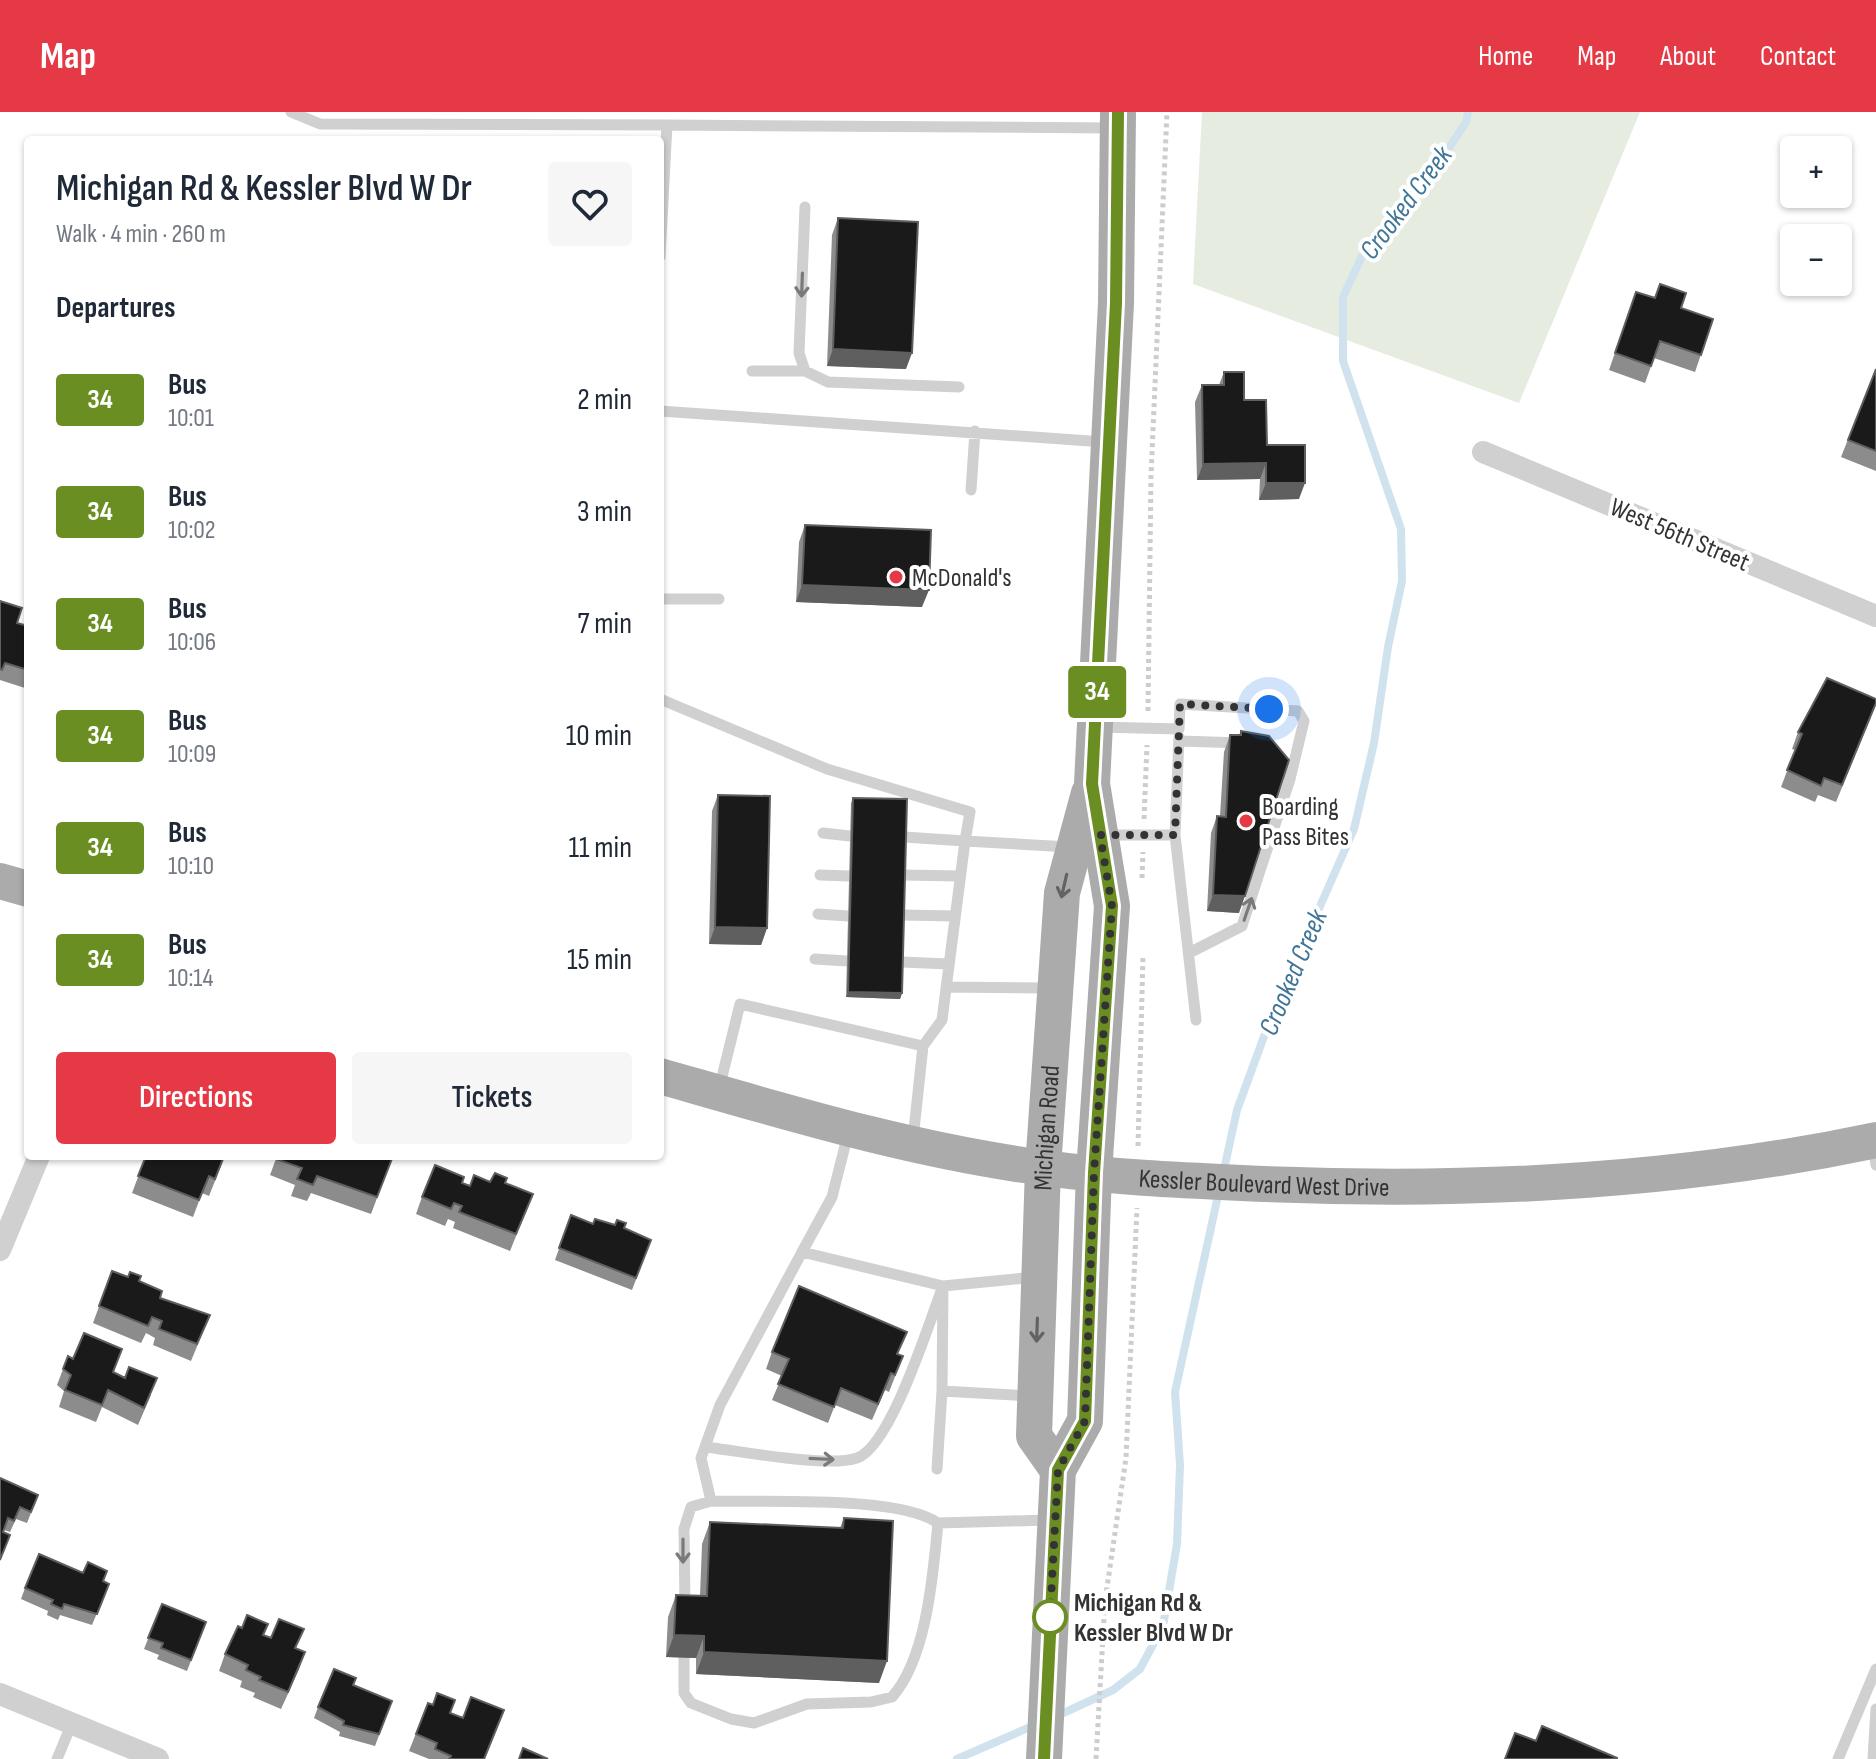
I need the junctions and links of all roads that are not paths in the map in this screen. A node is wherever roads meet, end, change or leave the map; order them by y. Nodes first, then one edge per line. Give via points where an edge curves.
1 (291, 112) edge
2 (576, 118) edge
3 (1119, 120) edge
4 (667, 125) junction
5 (664, 182) edge
6 (805, 207) dead end
7 (752, 371) dead end
8 (805, 371) junction
9 (959, 387) dead end
10 (664, 411) edge
11 (975, 431) junction
12 (1109, 443) junction
13 (1483, 452) dead end
14 (971, 490) dead end
15 (664, 599) edge
16 (719, 599) dead end
17 (1876, 616) edge
18 (664, 701) edge
19 (1095, 727) junction
20 (1179, 735) junction
21 (1251, 743) edge
22 (1274, 755) edge
23 (1290, 779) junction
24 (823, 833) dead end
25 (1175, 835) junction
26 (850, 836) edge
27 (904, 837) edge
28 (965, 841) junction
29 (1087, 841) junction
30 (820, 875) dead end
31 (903, 875) edge
32 (849, 876) edge
33 (960, 876) junction
34 (0, 881) edge
35 (24, 888) edge
36 (818, 914) dead end
37 (902, 915) edge
38 (848, 916) edge
39 (955, 916) junction
40 (1189, 953) junction
41 (815, 959) dead end
42 (847, 961) edge
43 (901, 962) edge
44 (949, 964) junction
45 (946, 987) junction
46 (1055, 988) junction
47 (1196, 1020) dead end
48 (923, 1046) junction
49 (664, 1077) edge
50 (718, 1092) junction
51 (849, 1128) junction
52 (912, 1143) junction
53 (1875, 1149) edge
54 (37, 1160) edge
55 (1043, 1168) junction
56 (1094, 1173) junction
57 (0, 1250) edge
58 (802, 1252) junction
59 (1039, 1277) junction
60 (943, 1286) junction
61 (942, 1391) junction
62 (1035, 1396) junction
63 (705, 1447) junction
64 (937, 1469) dead end
65 (1058, 1470) junction
66 (711, 1501) junction
67 (1054, 1520) junction
68 (938, 1523) junction
69 (686, 1618) edge
70 (684, 1658) edge
71 (1876, 1669) edge
72 (0, 1694) edge
73 (1876, 1709) edge
74 (72, 1723) junction
75 (57, 1759) edge
76 (158, 1759) edge
77 (1044, 1759) edge
78 (1838, 1759) edge
79 (1873, 1759) edge

1 - 2 lane via 320,124
2 - 4 lane
3 - 4 lane
3 - 12 main road, Michigan Road
4 - 5 lane
6 -> 8 lane via 799,353
7 - 8 lane
8 - 9 lane via 828,382
10 - 11 lane
11 - 12 lane
11 - 14 lane
12 - 19 main road, Michigan Road
13 - 17 street, West 56th Street
15 - 16 lane
18 - 28 lane via 827,769 970,812
19 - 20 lane
19 - 29 main road, Michigan Road
20 - 21 lane
20 - 23 lane via 1180,704 1298,711 1304,721
20 - 25 lane
22 - 23 lane
40 -> 23 lane via 1242,926
24 - 26 lane
25 - 29 lane
25 - 40 lane
27 - 28 lane
28 - 29 lane
28 - 33 lane
29 -> 46 main road, Michigan Road via 1062,893
29 - 56 main road, Michigan Road via 1112,906
30 - 32 lane
31 - 33 lane
33 - 39 lane
34 - 35 main road
36 - 38 lane
37 - 39 lane
39 - 44 lane
40 - 47 lane
41 - 42 lane
43 - 44 lane
44 - 45 lane
45 - 46 lane
45 - 48 lane via 942,1020
46 - 55 main road, Michigan Road
48 - 50 lane via 740,1004
48 - 52 lane
49 - 50 main road, Kessler Boulevard West Drive
50 - 51 main road, Kessler Boulevard West Drive
51 - 52 main road, Kessler Boulevard West Drive
51 - 58 lane via 832,1197
52 - 55 main road, Kessler Boulevard West Drive
53 - 56 main road, Kessler Boulevard West Drive via 1617,1177 1461,1187 1284,1185
54 - 57 street
55 - 56 main road, Kessler Boulevard West Drive
55 - 59 main road, Michigan Road
56 - 65 main road, Michigan Road via 1085,1421
58 - 60 lane
58 - 63 lane via 745,1354
59 - 60 lane
59 -> 62 main road, Michigan Road
60 - 61 lane
63 -> 60 lane via 844,1460 868,1452 889,1424
61 - 62 lane
61 - 64 lane
62 - 65 main road, Michigan Road via 1034,1436
63 - 66 lane via 701,1458
65 - 67 main road, Michigan Road
66 - 68 lane via 863,1505 923,1513
66 -> 69 lane via 691,1507 684,1529
67 - 68 lane
67 - 77 main road, Michigan Road
68 - 70 lane via 917,1647 892,1697 807,1704 754,1723 731,1719 691,1703 684,1693
71 - 78 lane
72 - 74 street
73 - 79 lane
74 - 75 lane
74 - 76 street

